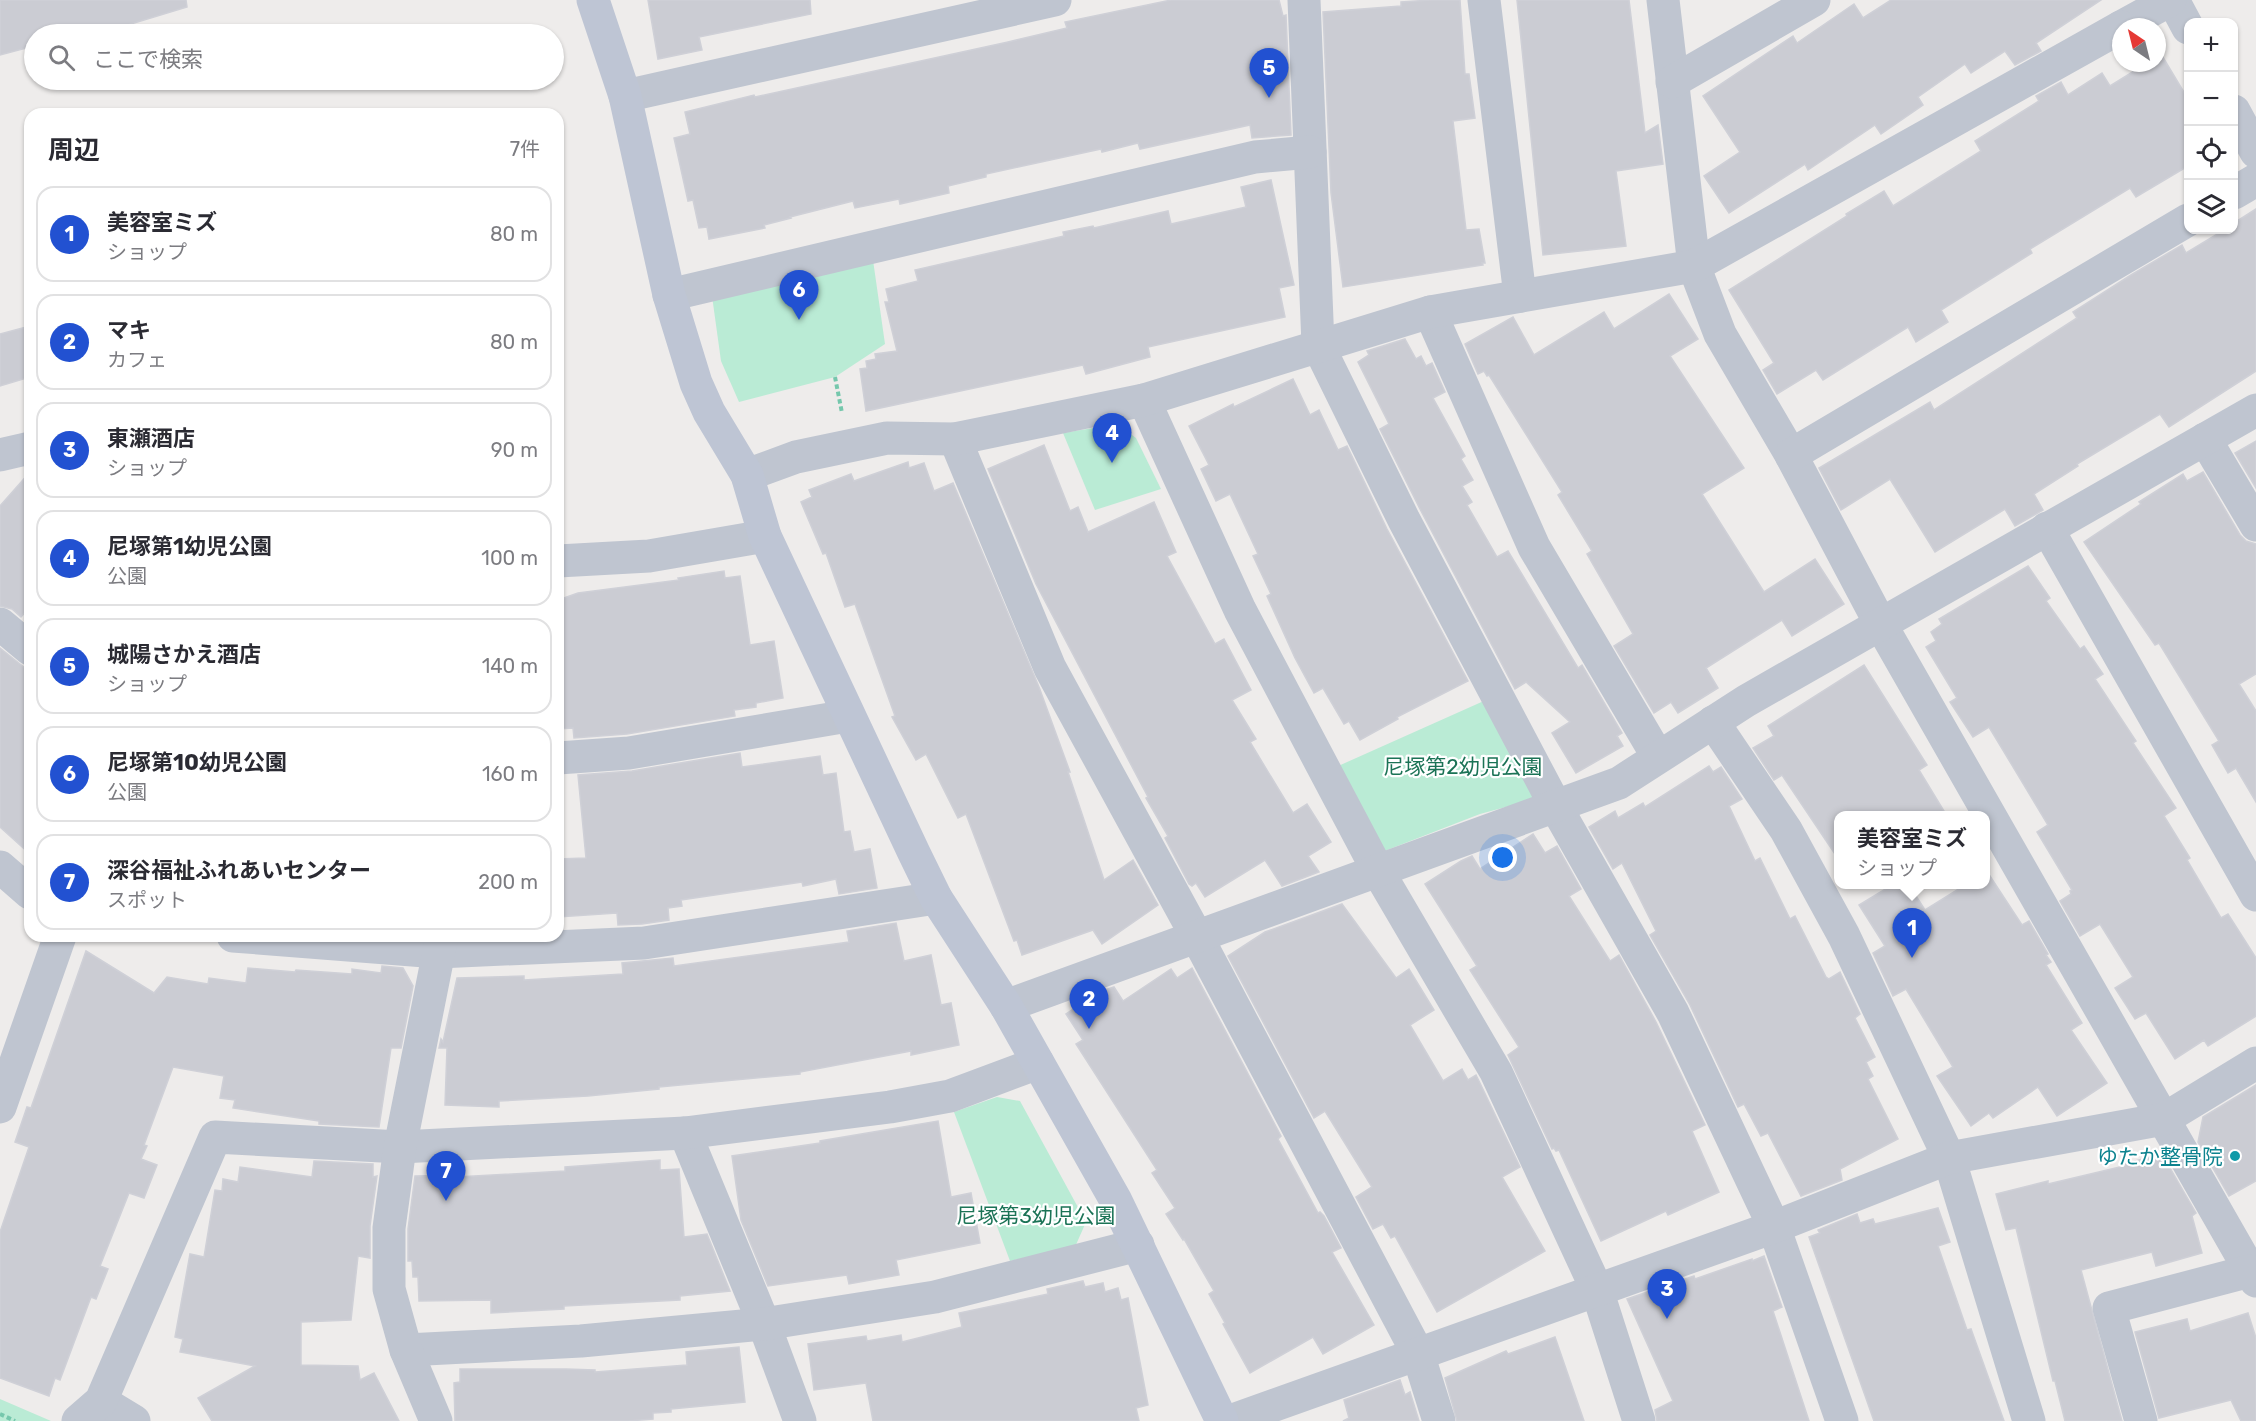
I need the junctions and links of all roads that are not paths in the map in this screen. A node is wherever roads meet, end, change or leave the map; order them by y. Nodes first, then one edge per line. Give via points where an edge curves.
1 (593, 0) edge
2 (1055, 0) edge
3 (1304, 0) edge
4 (1484, 0) edge
5 (1663, 0) edge
6 (1814, 0) edge
7 (2172, 0) edge
8 (2138, 18) edge
9 (2184, 21) edge
10 (2112, 32) edge
11 (1672, 82) junction
12 (625, 96) junction
13 (2238, 118) edge
14 (1310, 152) junction
15 (2256, 152) edge
16 (2256, 180) edge
17 (2238, 191) edge
18 (2184, 222) edge
19 (1694, 266) junction
20 (669, 295) junction
21 (1520, 296) junction
22 (1430, 312) junction
23 (1318, 345) junction
24 (1144, 400) junction
25 (2256, 410) edge
26 (955, 439) junction
27 (2205, 439) junction
28 (24, 449) edge
29 (0, 455) edge
30 (1791, 455) junction
31 (747, 475) junction
32 (2256, 525) edge
33 (2047, 528) junction
34 (765, 536) junction
35 (564, 561) edge
36 (0, 624) edge
37 (1881, 625) junction
38 (24, 644) edge
39 (848, 716) junction
40 (1713, 722) junction
41 (1658, 757) junction
42 (564, 758) edge
43 (1556, 807) junction
44 (1988, 811) edge
45 (1990, 815) edge
46 (0, 867) edge
47 (1378, 871) junction
48 (24, 888) edge
49 (2256, 895) edge
50 (936, 898) junction
51 (1197, 937) junction
52 (58, 942) edge
53 (388, 942) edge
54 (440, 944) edge
55 (1006, 1006) junction
56 (1038, 1063) junction
57 (2256, 1063) edge
58 (0, 1107) edge
59 (2164, 1119) junction
60 (685, 1132) junction
61 (400, 1147) junction
62 (1949, 1158) junction
63 (1774, 1227) junction
64 (1138, 1245) junction
65 (2253, 1276) edge
66 (1597, 1290) junction
67 (764, 1324) junction
68 (406, 1350) junction
69 (1418, 1354) junction
70 (90, 1411) edge
71 (134, 1421) edge
72 (436, 1421) edge
73 (800, 1421) edge
74 (1222, 1421) edge
75 (1230, 1421) edge
76 (1439, 1421) edge
77 (1639, 1421) edge
78 (1842, 1421) edge
79 (2029, 1421) edge
80 (2141, 1421) edge

1 - 12 street
2 - 12 street
3 - 14 street
4 - 21 street
5 - 11 street
6 - 11 street
7 - 8 street
7 - 9 street
10 - 19 street
11 - 19 street
12 - 20 street
13 - 15 street
14 - 20 street via 1255,157
14 - 23 street
16 - 17 street
18 - 30 street
19 - 21 street
19 - 30 street via 1720,334
20 - 31 street via 696,383
21 - 22 street
22 - 23 street
22 - 41 street via 1534,547
23 - 24 street
23 - 43 street via 1404,520
24 - 26 street
24 - 47 street via 1240,610
25 - 27 street
26 - 31 street via 887,438 796,457
26 - 51 street via 1050,668
27 - 32 street
27 - 33 street
28 - 29 street
30 - 37 street
31 - 34 street
33 - 37 street
33 - 49 street
34 - 35 street via 649,556
34 - 39 street
36 - 38 street
37 - 40 street
37 - 44 street
39 - 42 street via 629,753
39 - 50 street
40 - 41 street
40 - 62 street via 1786,830 1844,936
41 - 43 street via 1619,783
43 - 47 street
43 - 63 street via 1673,1013
45 - 59 street
46 - 48 street
47 - 51 street
47 - 66 street via 1496,1072
50 - 54 street via 644,943
50 - 55 street
51 - 55 street
51 - 69 street
52 - 58 street
53 - 54 street
54 - 61 street
55 - 56 street
56 - 60 street via 950,1096
56 - 64 street
57 - 59 street
59 - 62 street
59 - 65 street
60 - 61 street
60 - 67 street
61 - 68 street via 389,1228 389,1290
61 - 70 street via 215,1137
62 - 63 street
62 - 79 street
63 - 66 street
63 - 78 street
64 - 67 street via 935,1297
64 - 74 street
65 - 80 street via 2109,1308
66 - 69 street
66 - 77 street
67 - 68 street via 581,1341
67 - 73 street
68 - 72 street
69 - 75 street
69 - 76 street
70 - 71 street

